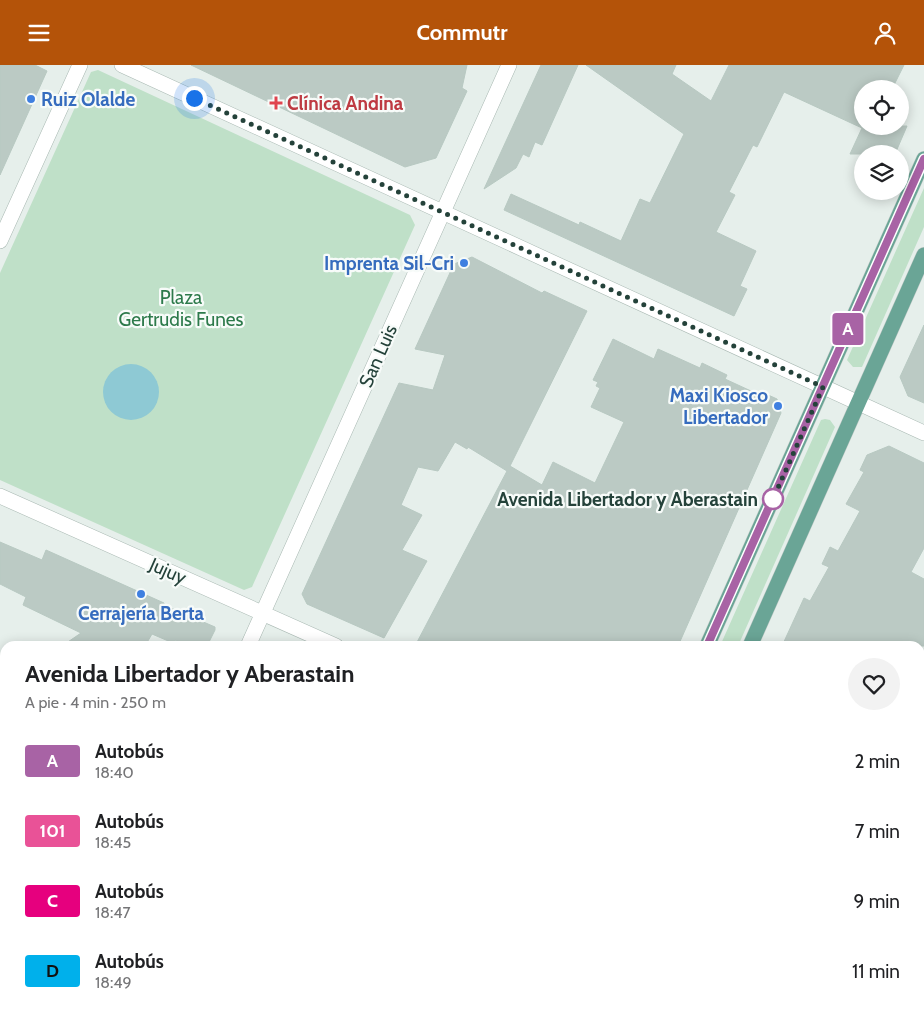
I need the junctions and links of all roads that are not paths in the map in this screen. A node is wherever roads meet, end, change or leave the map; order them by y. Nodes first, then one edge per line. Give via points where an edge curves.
1 (80, 65) edge
2 (122, 65) edge
3 (510, 65) edge
4 (924, 159) edge
5 (443, 212) junction
6 (0, 241) edge
7 (924, 255) edge
8 (823, 387) junction
9 (858, 403) junction
10 (924, 433) edge
11 (0, 496) edge
12 (262, 613) junction
13 (250, 641) edge
14 (325, 641) edge
15 (709, 641) edge
16 (752, 641) edge

1 - 6 street
2 - 5 street
3 - 5 street, San Luis
4 - 8 main road
5 - 8 street
5 - 12 street, San Luis
7 - 9 main road
8 - 9 street
8 - 15 main road
9 - 10 street
9 - 16 main road
11 - 12 street, Jujuy
12 - 13 street, San Luis
12 - 14 street, Jujuy

